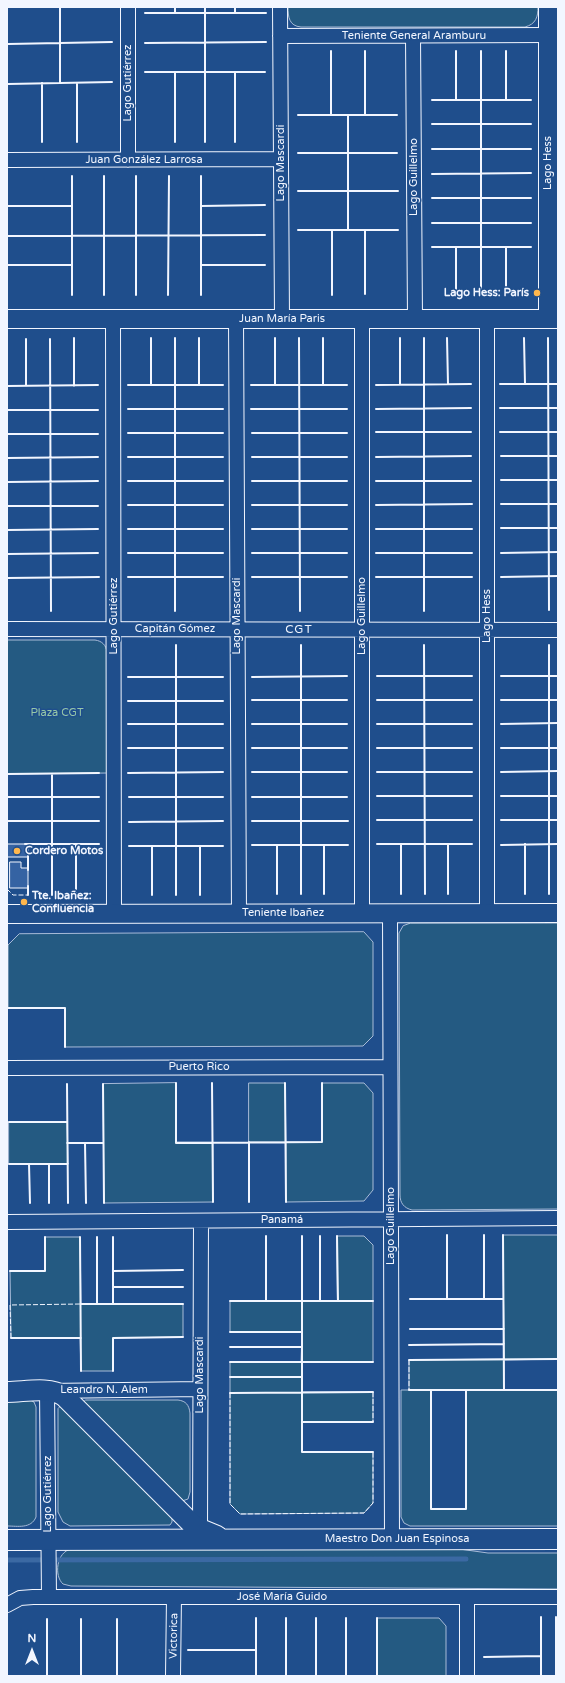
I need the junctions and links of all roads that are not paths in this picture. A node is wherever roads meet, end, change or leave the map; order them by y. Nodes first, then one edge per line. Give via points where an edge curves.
1 (128, 7) edge
2 (280, 7) edge
3 (548, 7) edge
4 (548, 35) junction
5 (280, 36) junction
6 (413, 36) junction
7 (281, 159) junction
8 (553, 159) edge
9 (7, 160) edge
10 (128, 160) junction
11 (7, 319) edge
12 (113, 319) junction
13 (236, 319) junction
14 (282, 319) junction
15 (362, 319) junction
16 (415, 319) junction
17 (487, 319) junction
18 (553, 319) edge
19 (7, 629) edge
20 (114, 629) junction
21 (238, 629) junction
22 (362, 629) junction
23 (487, 629) junction
24 (558, 630) edge
25 (362, 913) junction
26 (390, 913) junction
27 (487, 913) junction
28 (558, 913) edge
29 (7, 914) edge
30 (114, 914) junction
31 (239, 914) junction
32 (390, 1067) junction
33 (7, 1068) edge
34 (558, 1218) edge
35 (391, 1220) junction
36 (201, 1221) junction
37 (7, 1222) edge
38 (200, 1390) junction
39 (47, 1391) junction
40 (7, 1392) edge
41 (200, 1529) junction
42 (237, 1539) junction
43 (392, 1539) junction
44 (558, 1539) edge
45 (7, 1540) edge
46 (48, 1546) junction
47 (49, 1597) junction
48 (174, 1597) junction
49 (467, 1597) junction
50 (558, 1597) edge
51 (7, 1605) edge
52 (173, 1676) edge
53 (467, 1676) edge

1 - 10 street, Lago Gutiérrez
2 - 5 street, Lago Mascardi
3 - 4 street, Lago Hess
4 - 6 street, Teniente General Aramburu
4 - 8 street, Lago Hess
5 - 6 street, Teniente General Aramburu
5 - 7 street, Lago Mascardi
6 - 16 street, Lago Guillelmo
7 - 10 street, Juan González Larrosa
7 - 14 street, Lago Mascardi
8 - 18 street, Lago Hess
9 - 10 street, Juan González Larrosa
11 - 12 street, Juan María Paris
12 - 13 street, Juan María Paris
12 - 20 street, Lago Gutiérrez
13 - 14 street, Juan María Paris
13 - 21 street, Lago Mascardi
14 - 15 street, Juan María Paris
15 - 16 street, Juan María Paris
15 - 22 street, Lago Guillelmo
16 - 17 street, Juan María Paris
17 - 18 street, Juan María Paris
17 - 23 street, Lago Hess
19 - 20 street, Capitán Gómez
20 - 21 street, Capitán Gómez
20 - 30 street, Lago Gutiérrez
21 - 22 street, Capitán Gómez
21 - 31 street, Lago Mascardi
22 - 23 street, Capitán Gómez
22 - 25 street, Lago Guillelmo
23 - 24 street, Capitán Gómez
23 - 27 street, Lago Hess
25 - 26 street, Teniente Ibañez
25 - 31 street, Teniente Ibañez
26 - 27 street, Teniente Ibañez
26 - 32 street, Lago Guillelmo
27 - 28 street, Teniente Ibañez
29 - 30 street, Teniente Ibañez
30 - 31 street, Teniente Ibañez
32 - 33 street, Puerto Rico
32 - 35 street, Lago Guillelmo
34 - 35 street, Panamá
35 - 36 street, Panamá
35 - 43 street, Lago Guillelmo
36 - 37 street, Panamá
36 - 38 street, Lago Mascardi
38 - 39 street, Leandro N. Alem
38 - 41 street, Lago Mascardi
39 - 40 main road, Leandro N. Alem
39 - 41 main road, Maestro Don Juan Espinosa via 64,1396 186,1519
39 - 46 street, Lago Gutiérrez
41 - 42 main road, Maestro Don Juan Espinosa via 216,1536
42 - 43 main road, Maestro Don Juan Espinosa
42 - 46 main road, Maestro Don Juan Espinosa
43 - 44 main road, Maestro Don Juan Espinosa
45 - 46 main road, Maestro Don Juan Espinosa
46 - 47 street, Lago Gutiérrez
47 - 48 street, José María Guido
47 - 51 street, José María Guido via 26,1597
48 - 49 street, José María Guido
48 - 52 street, Victorica
49 - 50 street, José María Guido
49 - 53 street

